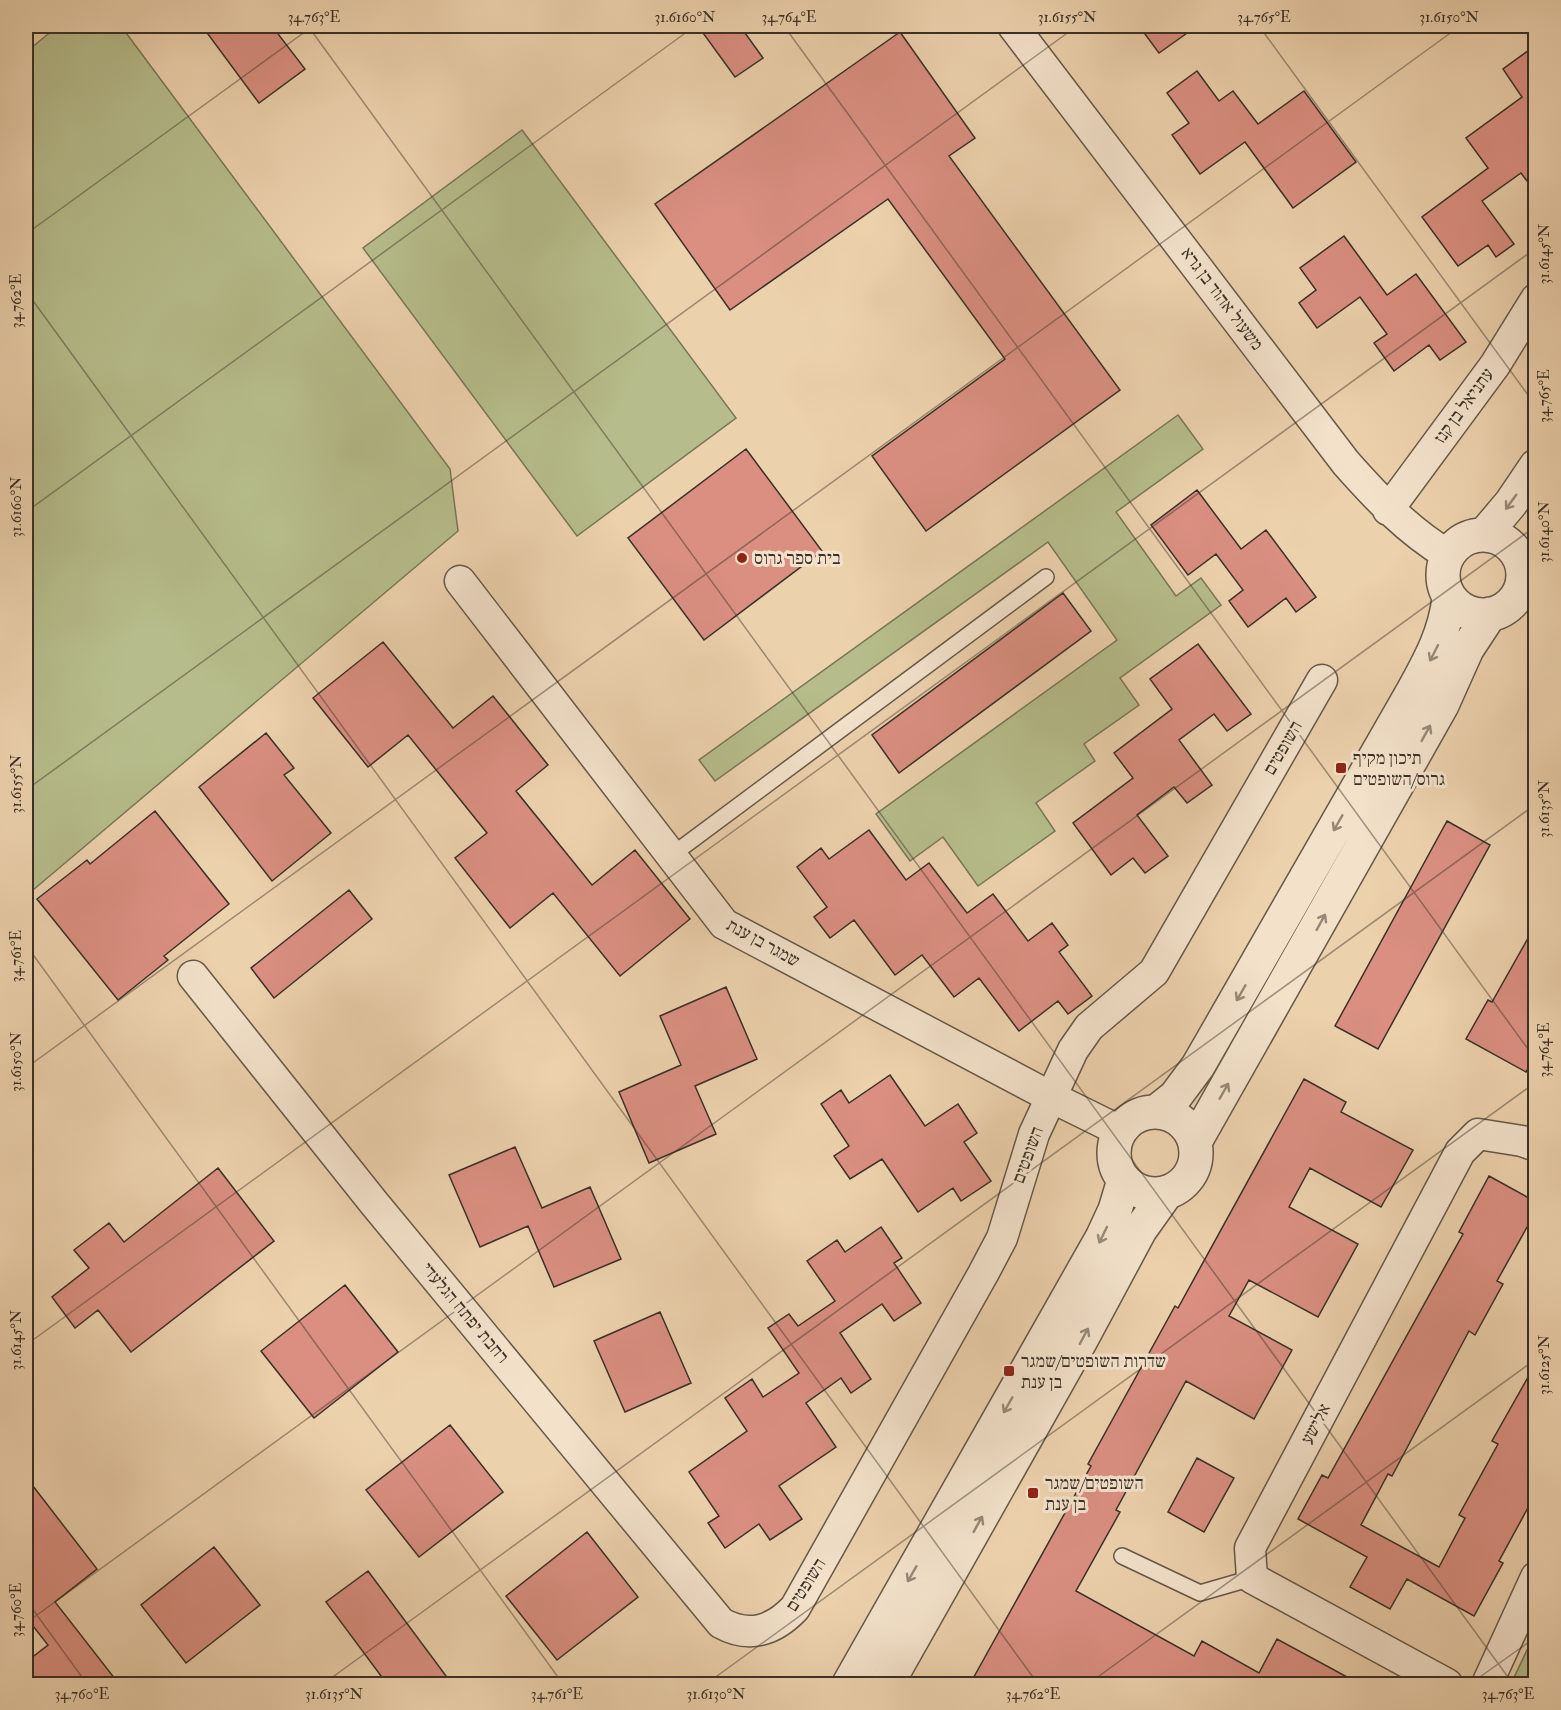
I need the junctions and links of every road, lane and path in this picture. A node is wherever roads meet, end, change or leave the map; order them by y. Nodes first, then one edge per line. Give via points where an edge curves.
1 (1018, 27) edge
2 (1536, 299) edge
3 (1536, 466) edge
4 (1388, 510) junction
5 (1484, 535) junction
6 (1448, 555) junction
7 (1529, 556) edge
8 (1046, 578) dead end
9 (460, 581) dead end
10 (1449, 598) junction
11 (1490, 614) junction
12 (1322, 680) dead end
13 (672, 855) junction
14 (193, 976) dead end
15 (1051, 1097) junction
16 (1156, 1112) junction
17 (1120, 1131) junction
18 (1195, 1142) junction
19 (1536, 1146) edge
20 (1124, 1180) junction
21 (1167, 1192) junction
22 (1122, 1556) dead end
23 (1536, 1577) edge
24 (1252, 1578) junction
25 (750, 1633) joint
26 (849, 1684) edge
27 (887, 1684) edge
28 (1447, 1684) edge
29 (1487, 1684) edge

1 - 4 street, משעול אהוד בן גרא via 1346,463
2 - 4 street, עתניאל בן קנז via 1495,365
3 -> 5 street
4 - 6 street, משעול אהוד בן גרא via 1417,536
5 - 6 street via 1464,540
5 - 7 street
6 - 10 street via 1443,577
7 - 11 street via 1516,598
8 - 13 lane
9 - 13 street, שמגר בן ענת
10 - 11 street via 1472,614
10 -> 16 street via 1447,621 1437,647 1412,693 1198,1066 1175,1096
18 -> 11 street via 1442,705 1467,649
12 - 15 street, השופטים via 1154,972 1089,1028 1072,1050
13 - 15 street, שמגר בן ענת via 724,924
14 - 25 street, רחבת יפתח הגלעדי via 374,1203 721,1623
15 - 17 street, שמגר בן ענת
15 - 25 street, השופטים via 1022,1168 1002,1238 977,1284 795,1608 781,1622
16 - 17 street via 1142,1114
16 - 18 street via 1180,1120
17 - 20 street via 1114,1161
18 - 21 street via 1196,1154 1188,1178
19 - 24 street, אלישע via 1478,1134 1460,1152 1250,1548
20 - 21 street via 1139,1191
20 -> 26 street via 1102,1238
27 -> 21 street via 1140,1230
22 - 24 lane via 1200,1593
23 - 29 street
24 - 28 street

